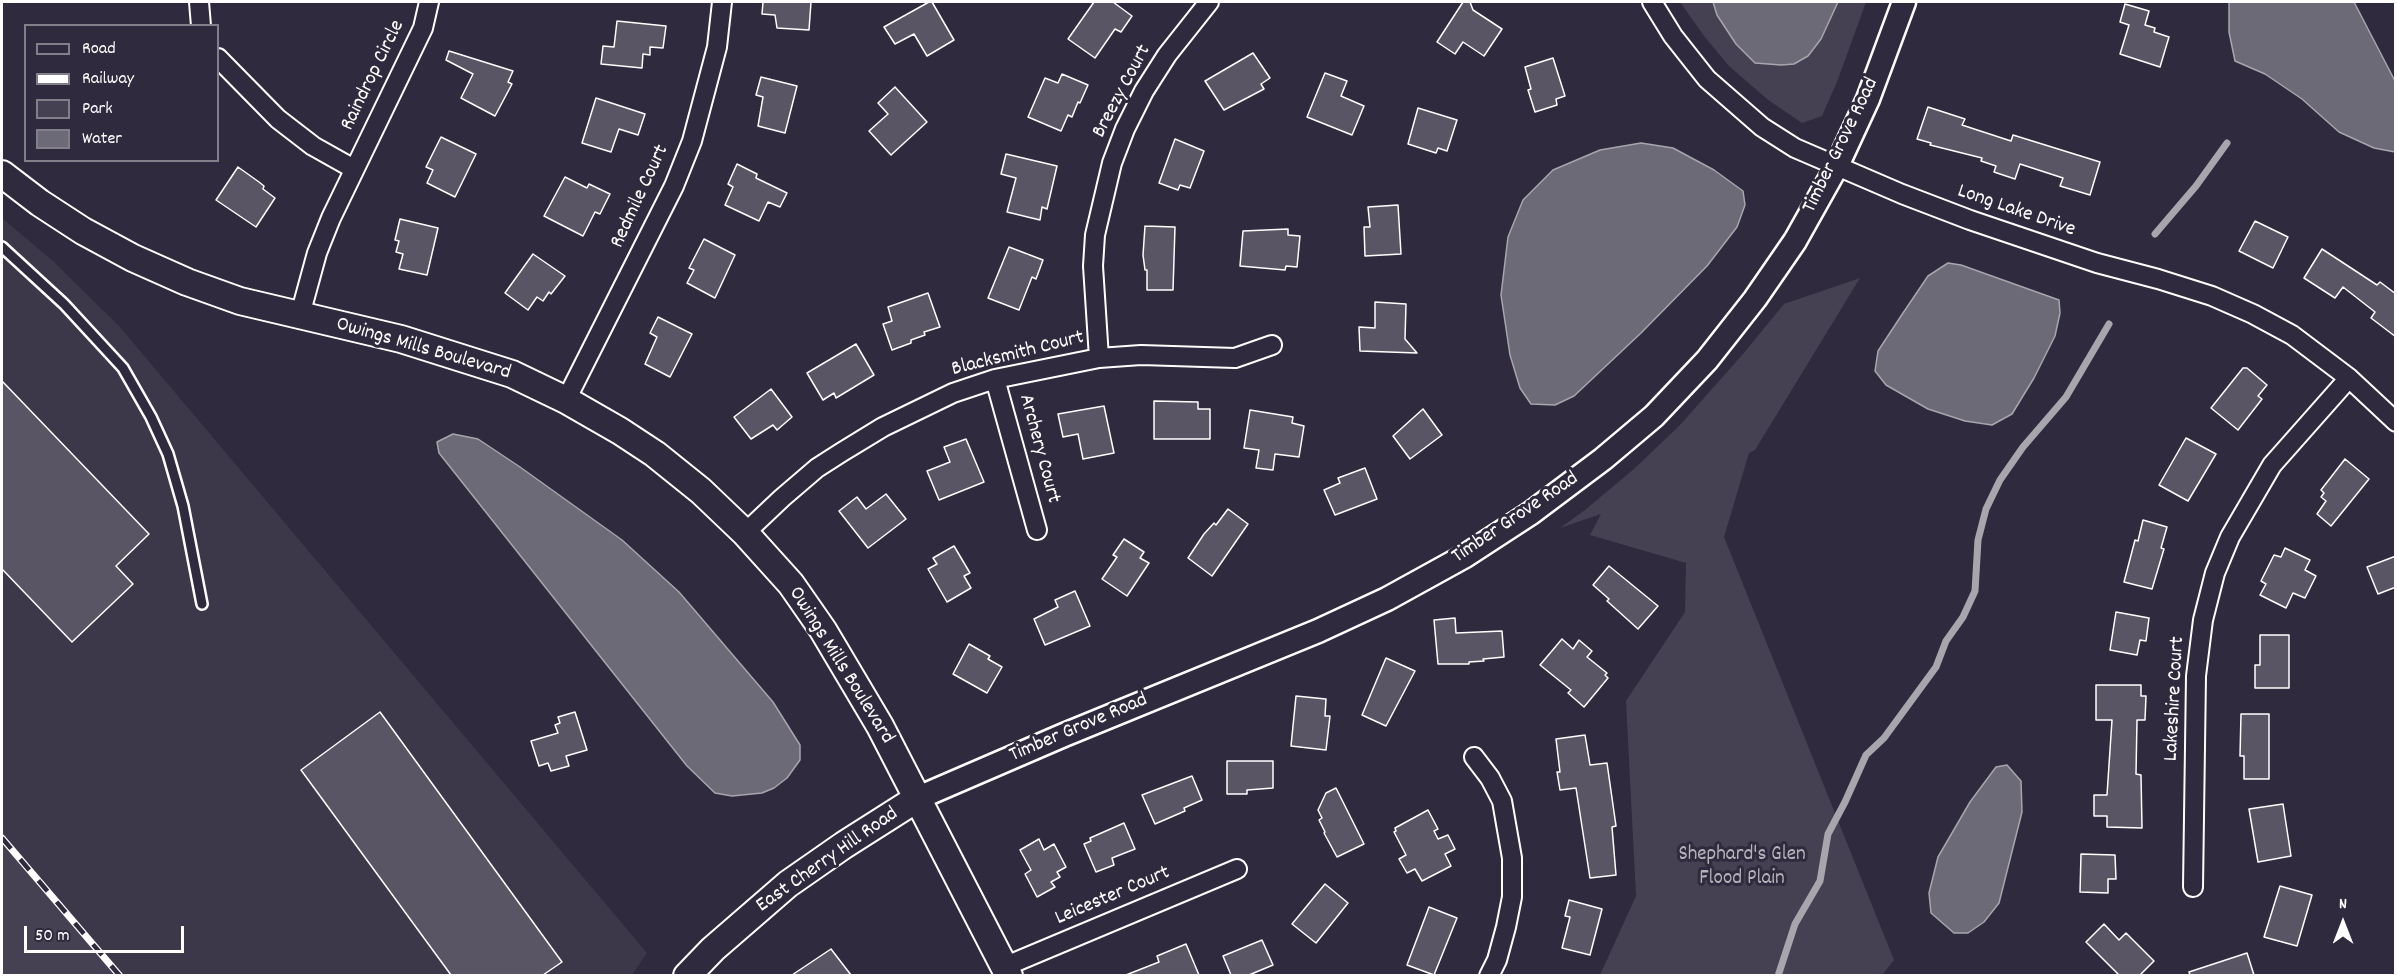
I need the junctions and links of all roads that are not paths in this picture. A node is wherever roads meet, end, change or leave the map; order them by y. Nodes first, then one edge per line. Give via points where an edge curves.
1 (199, 2) edge
2 (429, 2) edge
3 (722, 2) edge
4 (1209, 2) edge
5 (1652, 2) edge
6 (1904, 2) edge
7 (201, 24) edge
8 (219, 59) edge
9 (1837, 166) junction
10 (354, 169) junction
11 (2, 174) edge
12 (2, 247) edge
13 (300, 315) junction
14 (1272, 345) dead end
15 (1099, 358) junction
16 (2349, 378) junction
17 (995, 379) junction
18 (566, 400) junction
19 (2396, 422) edge
20 (1037, 530) dead end
21 (745, 533) junction
22 (202, 604) dead end
23 (1473, 757) dead end
24 (918, 798) junction
25 (1237, 869) dead end
26 (2193, 887) dead end
27 (1007, 971) edge
28 (687, 975) edge
29 (1489, 975) edge

1 - 7 street
2 - 10 street, Raindrop Circle via 423,28
3 - 18 street, Redmile Court via 717,47 692,141 674,186
4 - 15 street, Breezy Court via 1144,91 1112,163 1095,235 1093,266
5 - 9 street, Long Lake Drive via 1707,79 1762,127 1795,148
6 - 9 street, Timber Grove Road via 1868,99
8 - 10 street, Raindrop Circle via 278,119 313,146
9 - 16 street, Long Lake Drive via 2010,234 2212,296 2292,336
9 - 24 street, Timber Grove Road via 1795,241 1707,360 1646,423 1531,513 1465,556 1387,599
10 - 13 street, Raindrop Circle via 317,254
11 - 13 main road, Owings Mills Boulevard via 83,231 133,258 240,301
12 - 22 lane via 123,368 151,417 168,454 183,506
13 - 18 main road, Owings Mills Boulevard via 454,355 512,374
14 - 15 street, Blacksmith Court via 1235,358
15 - 17 street, Blacksmith Court
16 - 19 street, Long Lake Drive
16 - 26 street, Lakeshire Court via 2272,465 2230,537 2215,573 2203,620 2196,676
17 - 20 street, Archery Court
17 - 21 street, Blacksmith Court via 919,409 842,452 817,468
18 - 21 main road, Owings Mills Boulevard via 655,454
21 - 24 main road, Owings Mills Boulevard via 791,584 823,630
23 - 29 street via 1502,801 1512,858 1512,897 1497,960
24 - 27 main road, Owings Mills Boulevard
24 - 28 main road, East Cherry Hill Road via 788,884
25 - 27 street, Leicester Court

